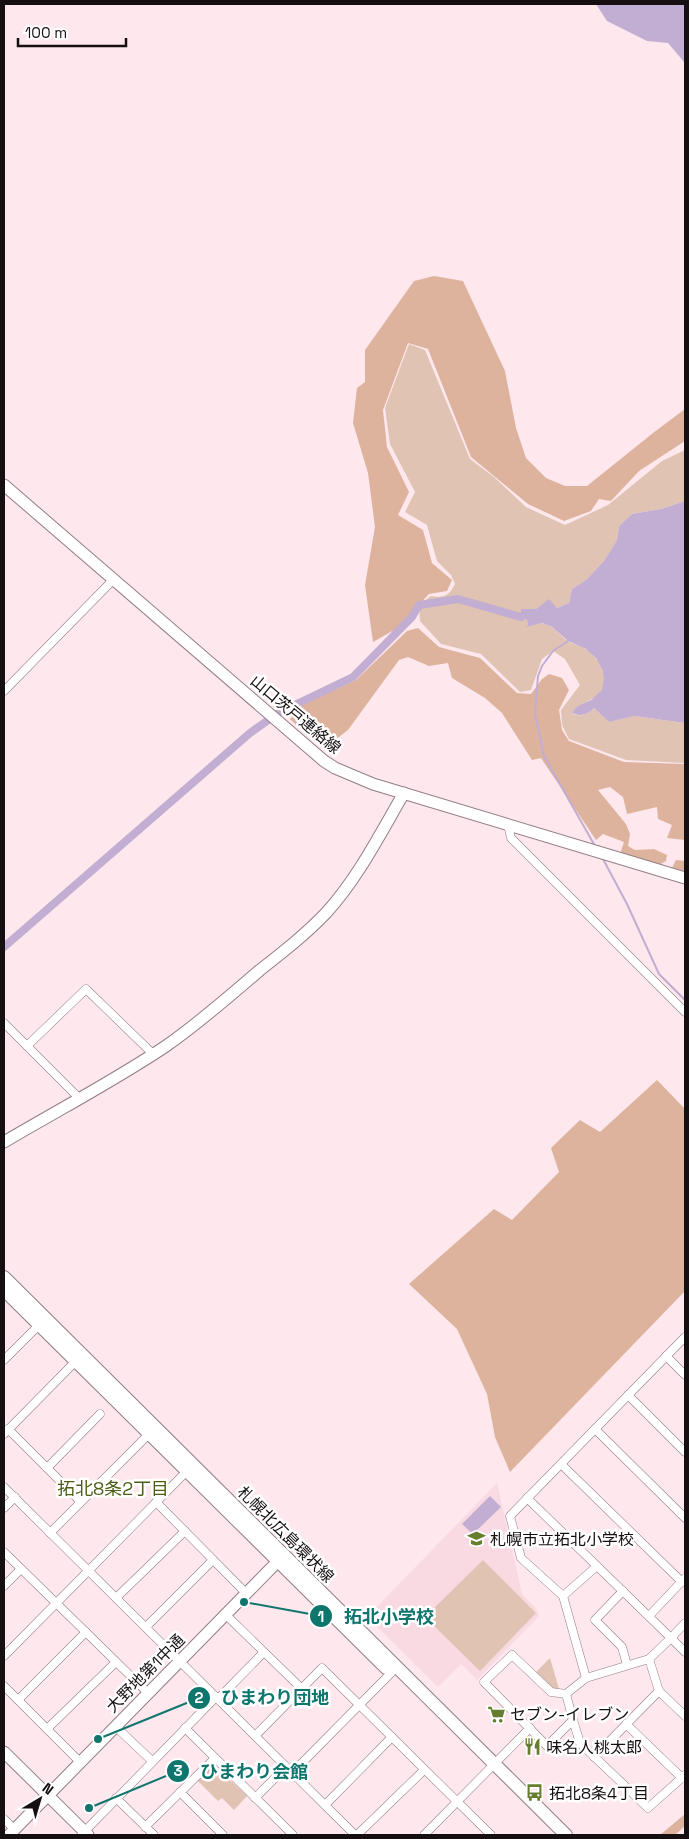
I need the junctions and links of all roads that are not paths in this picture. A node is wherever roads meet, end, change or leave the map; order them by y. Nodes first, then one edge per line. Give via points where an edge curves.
1 (4, 485) edge
2 (114, 579) junction
3 (4, 691) edge
4 (404, 793) junction
5 (508, 824) junction
6 (685, 878) edge
7 (685, 1012) edge
8 (4, 1023) edge
9 (27, 1046) junction
10 (153, 1054) junction
11 (79, 1098) junction
12 (4, 1142) edge
13 (4, 1277) edge
14 (4, 1290) edge
15 (42, 1322) junction
16 (685, 1337) edge
17 (7, 1351) edge
18 (666, 1356) junction
19 (4, 1360) edge
20 (76, 1361) junction
21 (685, 1375) edge
22 (628, 1395) junction
23 (100, 1414) dead end
24 (594, 1429) junction
25 (6, 1432) edge
26 (149, 1434) junction
27 (685, 1452) edge
28 (561, 1464) junction
29 (47, 1468) junction
30 (190, 1468) junction
31 (4, 1487) edge
32 (14, 1497) junction
33 (528, 1498) junction
34 (81, 1502) junction
35 (156, 1502) junction
36 (4, 1508) edge
37 (685, 1518) edge
38 (185, 1531) junction
39 (50, 1533) junction
40 (4, 1552) edge
41 (281, 1558) junction
42 (213, 1560) junction
43 (597, 1566) junction
44 (21, 1569) junction
45 (88, 1570) junction
46 (684, 1580) edge
47 (4, 1586) edge
48 (623, 1591) junction
49 (246, 1593) junction
50 (563, 1596) junction
51 (116, 1598) junction
52 (56, 1603) junction
53 (225, 1614) junction
54 (649, 1616) junction
55 (685, 1623) edge
56 (146, 1627) junction
57 (86, 1632) junction
58 (671, 1638) junction
59 (264, 1652) junction
60 (685, 1652) edge
61 (4, 1656) edge
62 (649, 1659) junction
63 (180, 1661) junction
64 (116, 1662) junction
65 (627, 1665) junction
66 (391, 1673) junction
67 (586, 1678) junction
68 (4, 1686) edge
69 (302, 1689) junction
70 (659, 1691) junction
71 (148, 1693) junction
72 (566, 1694) junction
73 (217, 1698) junction
74 (18, 1700) junction
75 (360, 1705) junction
76 (685, 1716) edge
77 (573, 1720) junction
78 (626, 1724) junction
79 (115, 1726) junction
80 (185, 1728) junction
81 (530, 1728) junction
82 (47, 1729) junction
83 (255, 1736) junction
84 (392, 1737) junction
85 (4, 1752) edge
86 (594, 1757) junction
87 (215, 1758) junction
88 (152, 1761) junction
89 (80, 1762) junction
90 (286, 1767) junction
91 (491, 1767) junction
92 (424, 1770) junction
93 (292, 1773) junction
94 (684, 1776) edge
95 (180, 1792) junction
96 (48, 1795) junction
97 (116, 1798) junction
98 (255, 1798) junction
99 (458, 1802) junction
100 (325, 1805) junction
101 (4, 1819) edge
102 (145, 1826) junction
103 (12, 1832) edge
104 (84, 1834) edge
105 (487, 1834) edge
106 (154, 1835) edge
107 (223, 1835) edge
108 (293, 1835) edge
109 (356, 1835) edge
110 (424, 1835) edge
111 (555, 1835) edge
112 (566, 1835) edge

1 - 2 street, 山口茨戸連絡線
2 - 3 street
2 - 4 street, 山口茨戸連絡線 via 324,761 373,784
4 - 5 street, 山口茨戸連絡線
4 - 10 street via 365,860 326,913 210,1012
5 - 6 street, 山口茨戸連絡線
5 - 7 street via 511,838
8 - 9 street
9 - 10 street via 86,989
9 - 11 street
10 - 11 street
11 - 12 street
13 - 15 main road, 札幌北広島環状線
14 - 15 main road, 札幌北広島環状線
15 - 17 street
15 - 20 main road, 札幌北広島環状線
15 - 30 main road, 札幌北広島環状線
16 - 18 street
17 - 19 street
18 - 21 street
18 - 22 street
20 - 25 street
20 - 26 main road, 札幌北広島環状線
22 - 24 street
22 - 27 street
23 - 29 street
24 - 28 street
24 - 37 street
25 - 29 street
26 - 30 main road, 札幌北広島環状線
26 - 34 street
28 - 33 street
28 - 46 street
29 - 34 street
30 - 35 street
30 - 41 main road, 札幌北広島環状線
31 - 32 street
32 - 36 street
32 - 39 street
33 - 43 street
33 - 50 street via 510,1516 522,1558
34 - 39 street
35 - 38 street
35 - 45 street
38 - 42 street
38 - 51 street
39 - 45 street
40 - 44 street
41 - 49 street, 大野地第1中通
41 - 66 main road, 札幌北広島環状線
41 - 91 main road, 札幌北広島環状線
42 - 49 street
42 - 56 street
43 - 48 street
43 - 50 street
44 - 47 street
44 - 52 street
45 - 51 street
45 - 52 street
46 - 54 street
48 - 54 street
48 - 65 street via 595,1620 622,1648
49 - 53 street, 大野地第1中通
50 - 67 street
51 - 56 street
52 - 57 street
52 - 61 street
53 - 59 street
53 - 63 street, 大野地第1中通
54 - 58 street
55 - 58 street
56 - 63 street
57 - 64 street
57 - 74 street
58 - 60 street
58 - 62 street
59 - 69 street
59 - 73 street
62 - 65 street
62 - 70 street
63 - 71 street, 大野地第1中通
63 - 73 street
64 - 71 street
64 - 82 street
65 - 67 street
66 - 75 street
66 - 91 main road, 札幌北広島環状線
67 - 72 street
68 - 74 street
69 - 75 street via 322,1668
69 - 83 street
70 - 76 street
70 - 78 street
71 - 79 street, 大野地第1中通
72 - 77 street
72 - 81 street via 551,1692 512,1655 484,1682
73 - 80 street
73 - 83 street
74 - 82 street
75 - 84 street
75 - 93 street
77 - 81 street via 547,1746
77 - 86 street via 580,1743
78 - 86 street
78 - 94 street
79 - 88 street
79 - 89 street, 大野地第1中通
80 - 87 street
80 - 88 street
81 - 91 street
82 - 89 street
83 - 90 street
84 - 92 street
84 - 100 street
85 - 96 street
86 - 94 street via 648,1808
87 - 95 street
87 - 98 street
88 - 97 street
89 - 96 street, 大野地第1中通
90 - 93 street
90 - 98 street
91 - 99 street
91 - 111 main road, 札幌北広島環状線
91 - 112 main road, 札幌北広島環状線
92 - 99 street
92 - 109 street
93 - 100 street
95 - 102 street
95 - 107 street
96 - 103 street, 大野地第1中通
96 - 104 street
97 - 102 street
97 - 104 street
98 - 108 street
99 - 105 street
99 - 110 street
100 - 109 street
101 - 103 street
102 - 106 street

